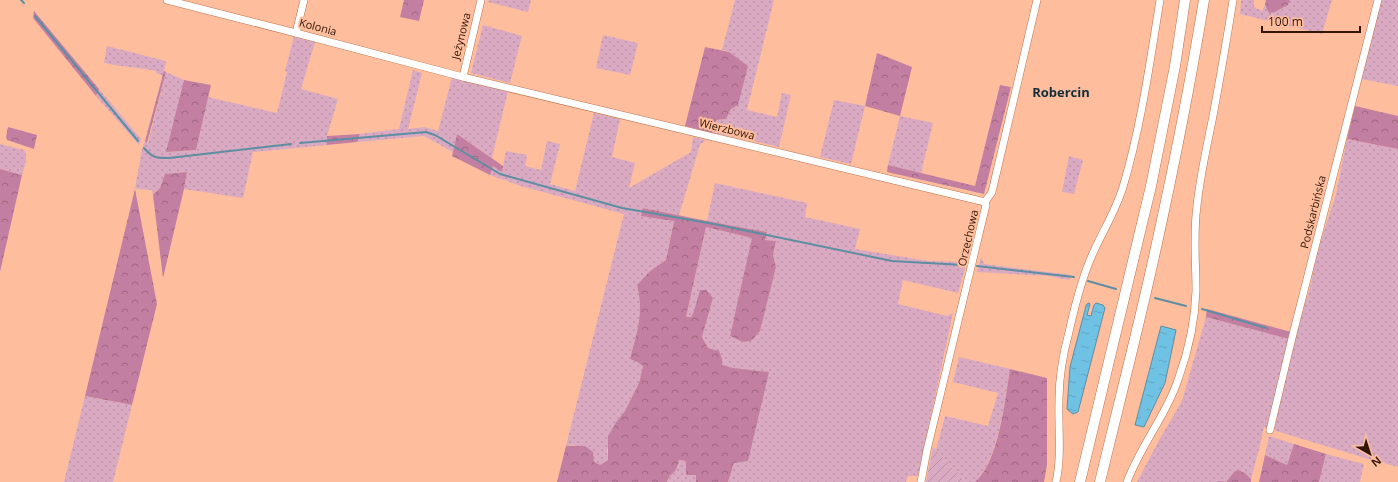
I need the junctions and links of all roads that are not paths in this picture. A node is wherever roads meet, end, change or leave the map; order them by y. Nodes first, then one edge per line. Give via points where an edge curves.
1 (167, 0) edge
2 (304, 0) edge
3 (481, 0) edge
4 (1037, 0) edge
5 (1160, 0) edge
6 (1185, 0) edge
7 (1204, 0) edge
8 (1233, 0) edge
9 (1378, 0) edge
10 (296, 33) junction
11 (463, 77) junction
12 (985, 202) junction
13 (1270, 430) dead end
14 (921, 482) edge
15 (1056, 482) edge
16 (1080, 482) edge
17 (1100, 482) edge
18 (1127, 482) edge

1 - 10 street, Kolonia
2 - 10 street
3 - 11 street, Jeżynowa
4 - 12 street, Orzechowa via 992,192
5 - 15 street via 1138,124 1123,187 1087,269 1068,332 1060,373 1059,459
6 - 16 highway via 1175,66 1151,186
7 - 17 highway via 1192,74 1151,270
8 - 18 street via 1197,206 1194,235 1196,292 1191,334 1171,396
9 - 13 street, Podskarbińska
10 - 11 street, Kolonia
11 - 12 street, Wierzbowa
12 - 14 street, Orzechowa via 976,253

